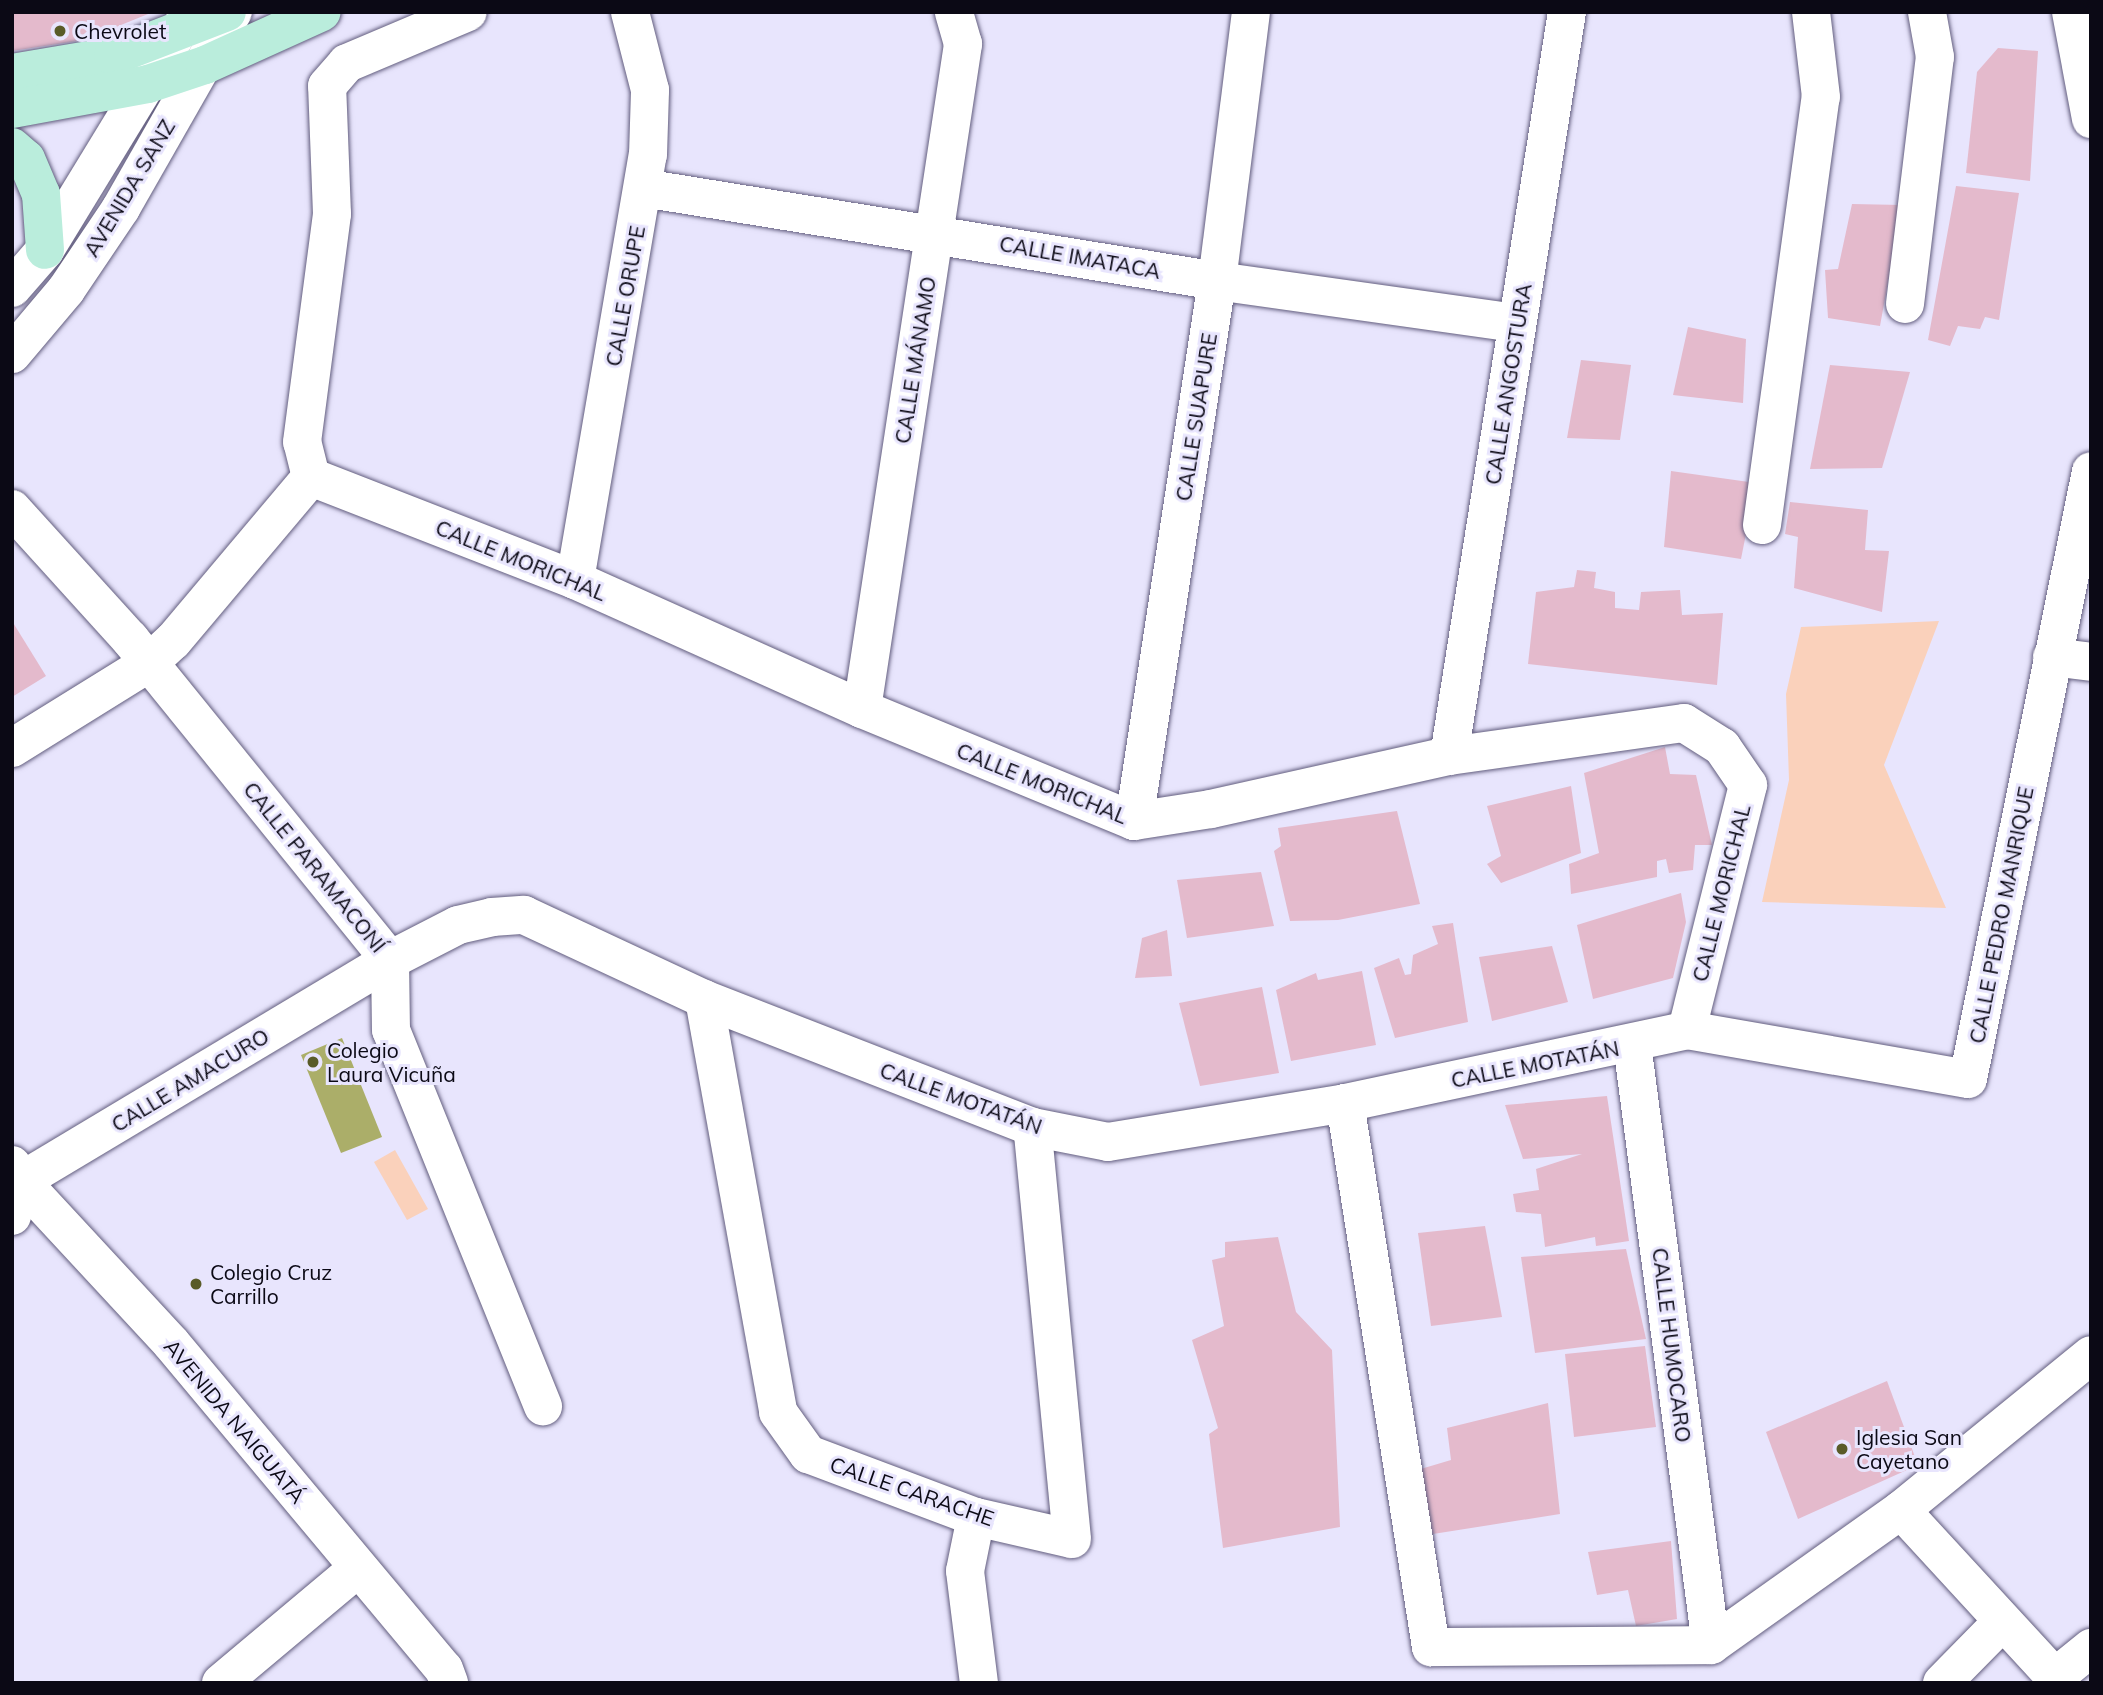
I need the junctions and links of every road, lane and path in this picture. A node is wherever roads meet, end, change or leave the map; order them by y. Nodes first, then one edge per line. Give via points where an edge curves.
1 (227, 12) edge
2 (233, 12) edge
3 (322, 12) edge
4 (468, 12) edge
5 (630, 12) edge
6 (954, 12) edge
7 (1251, 12) edge
8 (1567, 12) edge
9 (1811, 12) edge
10 (1927, 12) edge
11 (2071, 12) edge
12 (186, 20) edge
13 (205, 65) junction
14 (12, 73) edge
15 (148, 83) junction
16 (12, 109) edge
17 (2091, 119) edge
18 (12, 148) edge
19 (643, 188) junction
20 (935, 232) junction
21 (45, 250) junction
22 (1217, 281) junction
23 (12, 288) edge
24 (1905, 304) dead end
25 (1517, 323) junction
26 (12, 354) edge
27 (2091, 471) edge
28 (311, 477) junction
29 (12, 509) edge
30 (1762, 525) dead end
31 (575, 580) junction
32 (2052, 657) junction
33 (2091, 662) edge
34 (149, 663) junction
35 (862, 709) junction
36 (12, 748) edge
37 (1449, 756) junction
38 (1134, 821) junction
39 (390, 960) junction
40 (704, 999) junction
41 (1687, 1030) junction
42 (1632, 1044) junction
43 (1345, 1102) junction
44 (1032, 1127) junction
45 (15, 1187) edge
46 (2091, 1355) edge
47 (543, 1406) dead end
48 (1902, 1510) junction
49 (976, 1517) junction
50 (357, 1569) junction
51 (2001, 1623) junction
52 (1711, 1645) junction
53 (2091, 1648) edge
54 (2057, 1680) edge
55 (221, 1683) edge
56 (449, 1683) edge
57 (979, 1683) edge
58 (1942, 1683) edge

1 - 12 main road
2 - 13 street, AVENIDA SANZ
3 - 13 main road
4 - 28 street via 347,63 327,86 331,214 302,442
5 - 19 street, CALLE ORUPE via 650,90
6 - 20 street, CALLE MÁNAMO via 963,44
7 - 22 street, CALLE SUAPURE
8 - 25 street, CALLE ANGOSTURA
9 - 30 street via 1821,97
10 - 24 street via 1935,57
11 - 17 street
12 - 14 main road via 113,56 60,69
12 - 15 street, AVENIDA SANZ
13 - 15 main road
13 - 26 street, AVENIDA SANZ via 66,290
15 - 16 main road
15 - 21 street, AVENIDA SANZ
18 - 21 main road via 26,159 41,194
19 - 20 street, CALLE IMATACA
19 - 31 street, CALLE ORUPE
20 - 22 street, CALLE IMATACA
20 - 35 street, CALLE MÁNAMO
21 - 23 street, AVENIDA SANZ
22 - 25 street, CALLE IMATACA
22 - 38 street, CALLE SUAPURE
25 - 37 street, CALLE ANGOSTURA
27 - 32 street, CALLE PEDRO MANRIQUE
28 - 31 street, CALLE MORICHAL
28 - 34 street via 273,527
29 - 34 street, CALLE PARAMACONÍ
31 - 35 street, CALLE MORICHAL
32 - 33 street
32 - 41 street, CALLE PEDRO MANRIQUE via 1968,1079
34 - 36 street
34 - 39 street, CALLE PARAMACONÍ
35 - 38 street, CALLE MORICHAL
37 - 38 street, CALLE MORICHAL
37 - 41 street, CALLE MORICHAL via 1684,723 1722,747 1748,785
39 - 40 street, CALLE MOTATÁN via 458,925 524,915
39 - 45 street, CALLE AMACURO
39 - 47 street, CALLE PARAMACONÍ via 391,1030
40 - 44 street, CALLE MOTATÁN
40 - 49 street, CALLE CARACHE via 778,1412 808,1454
41 - 42 street, CALLE MOTATÁN
42 - 43 street, CALLE MOTATÁN
42 - 52 street, CALLE HUMOCARO
43 - 44 street, CALLE MOTATÁN via 1108,1142
43 - 52 street via 1431,1647
44 - 49 street, CALLE CARACHE via 1072,1539
45 - 50 street, AVENIDA NAIGUATÁ via 172,1343
46 - 48 street
48 - 51 street
48 - 52 street
49 - 57 street via 965,1571
50 - 55 street
50 - 56 street, AVENIDA NAIGUATÁ via 444,1669
51 - 54 street
51 - 58 street
53 - 54 street

